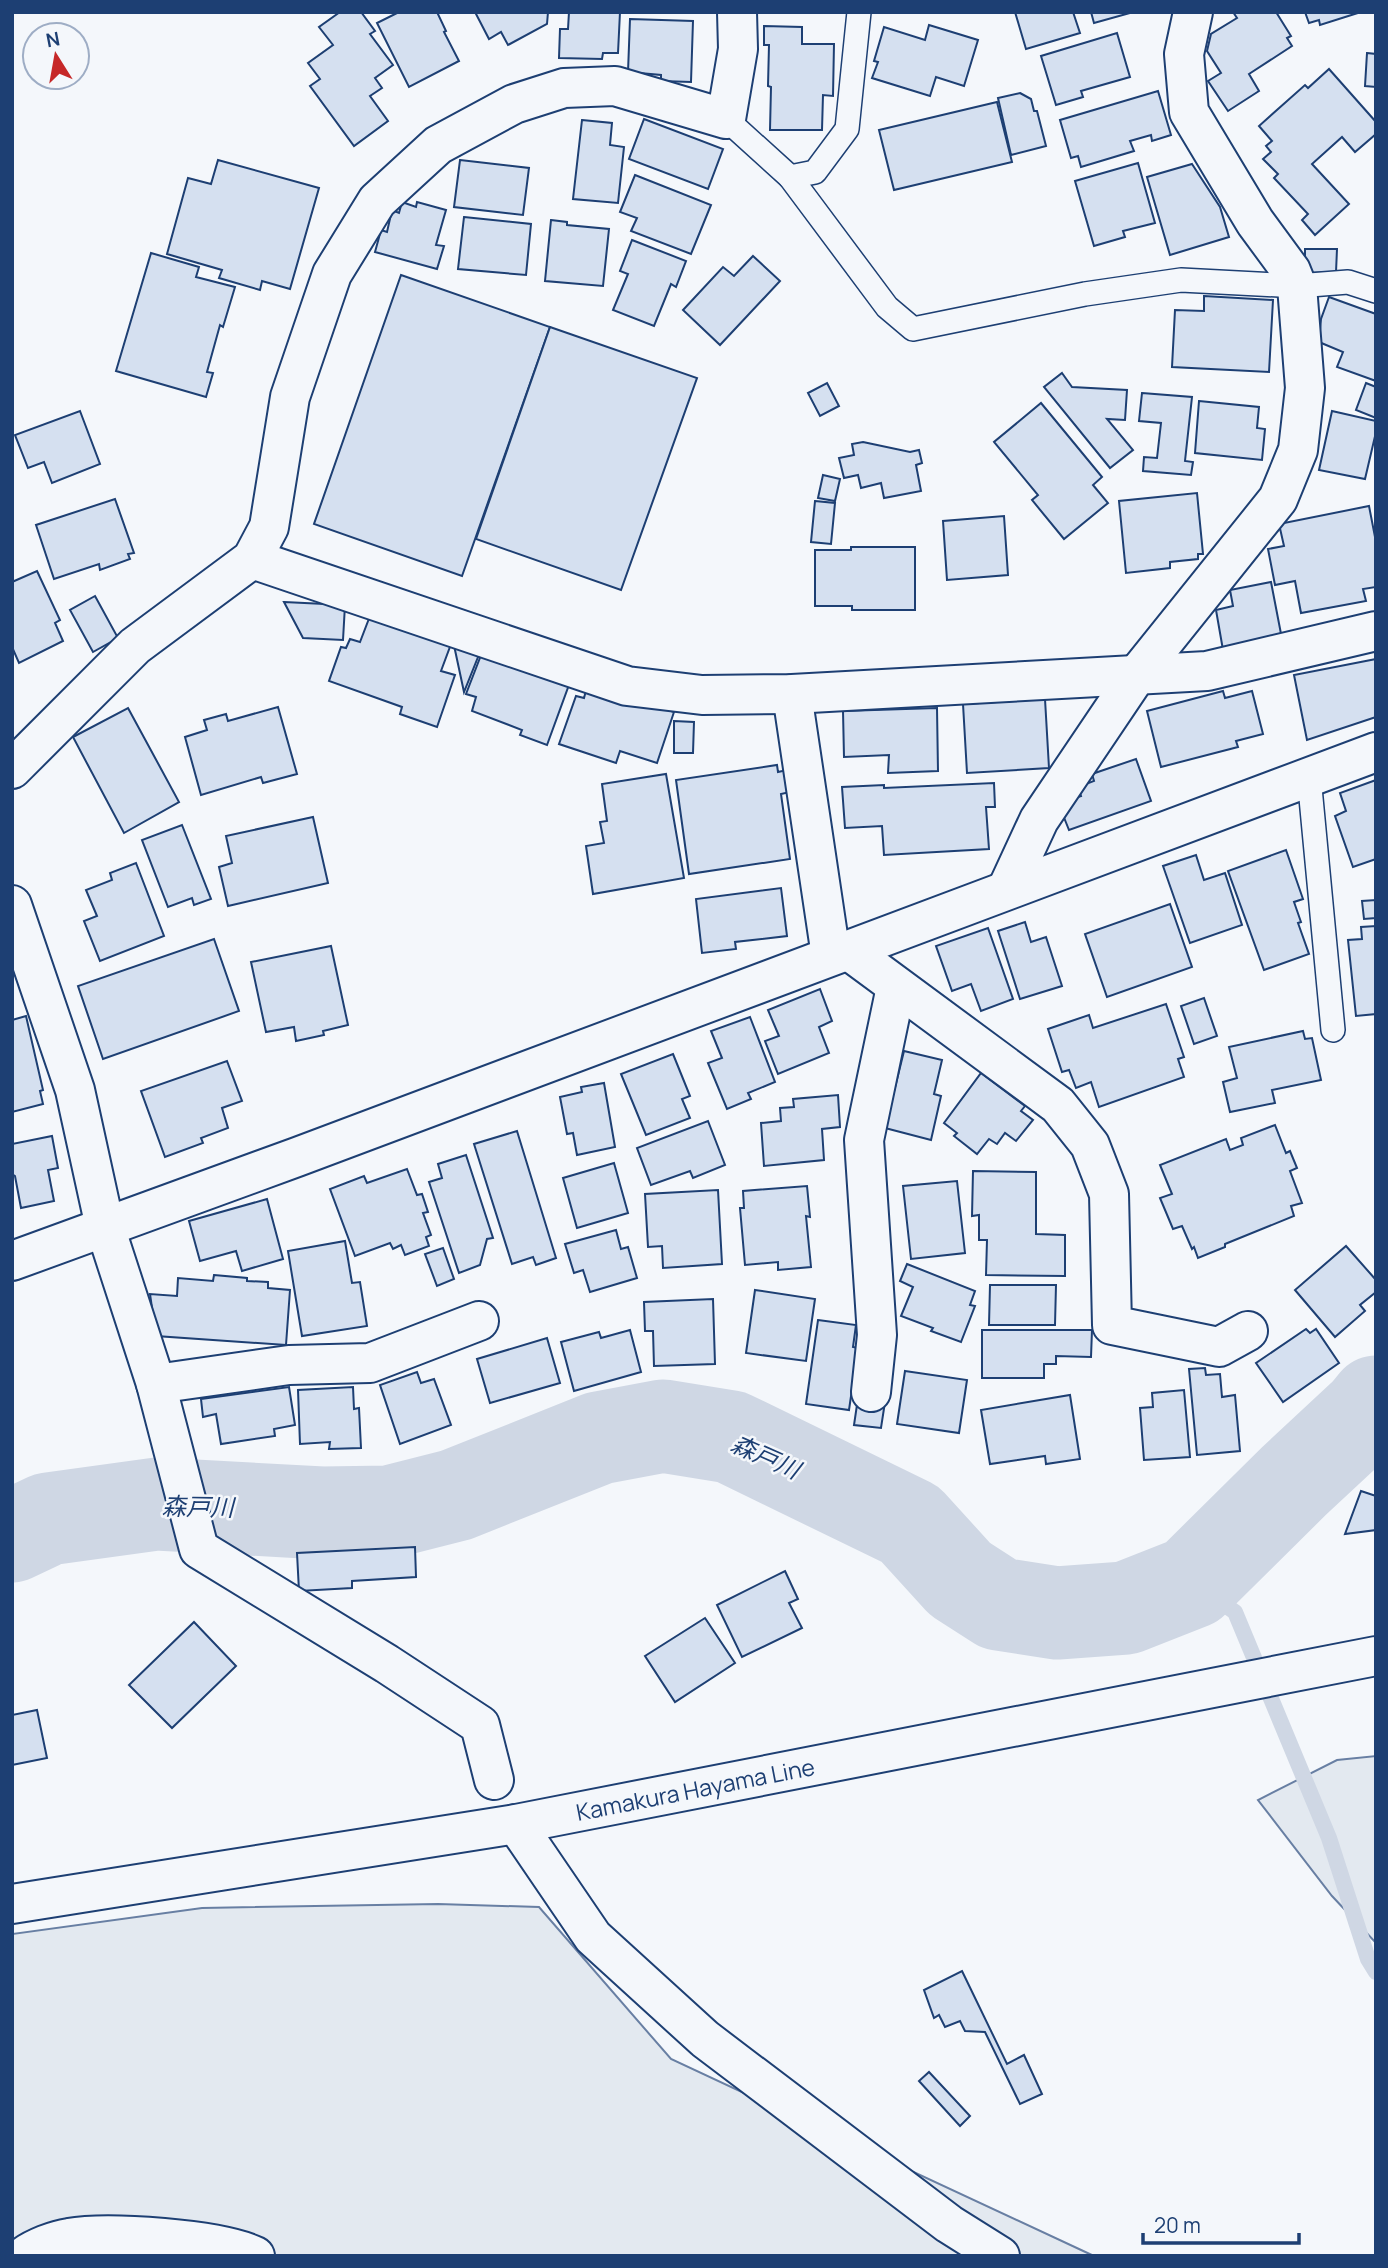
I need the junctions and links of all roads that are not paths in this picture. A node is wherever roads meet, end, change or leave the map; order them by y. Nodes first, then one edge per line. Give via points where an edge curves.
1 (737, 12) edge
2 (859, 12) edge
3 (1193, 12) edge
4 (726, 119) junction
5 (790, 177) junction
6 (1297, 286) junction
7 (1376, 291) edge
8 (252, 559) junction
9 (1376, 631) edge
10 (1136, 676) junction
11 (792, 694) junction
12 (1376, 751) edge
13 (12, 769) edge
14 (1309, 777) junction
15 (1007, 889) junction
16 (12, 905) edge
17 (840, 953) junction
18 (896, 987) junction
19 (1333, 1030) dead end
20 (105, 1227) junction
21 (12, 1261) edge
22 (479, 1321) dead end
23 (1248, 1331) dead end
24 (156, 1384) junction
25 (871, 1392) dead end
26 (1376, 1656) edge
27 (494, 1780) dead end
28 (516, 1824) junction
29 (12, 1904) edge
30 (24, 2256) edge
31 (255, 2256) edge
32 (1000, 2256) edge

1 - 4 street via 738,48
2 - 5 lane via 847,129 815,172
3 - 6 street via 1184,54 1189,112 1255,222 1292,271
4 - 5 lane
4 - 8 street via 615,86 564,88 514,104 438,145 377,201 332,274 290,397 269,527
5 - 6 lane via 887,307 913,329 1181,280
6 - 7 lane via 1348,282
6 - 10 street via 1305,388 1298,450 1278,499
8 - 11 street via 627,686 702,695
8 - 13 street via 135,646
9 - 10 street via 1207,671
10 - 11 street
10 - 15 street via 1039,821
11 - 17 street
12 - 14 street
14 - 15 street
14 - 19 lane
15 - 17 street
16 - 20 street via 75,1090
17 - 18 street
17 - 20 street
18 - 23 street via 1058,1105 1090,1145 1109,1194 1112,1325 1219,1347
18 - 25 street via 864,1140 877,1335
20 - 21 street
20 - 24 street
22 - 24 street via 370,1363 289,1365
24 - 27 street via 199,1549 480,1726
26 - 28 street, Kamakura Hayama Line
28 - 29 street, Kamakura Hayama Line
28 - 32 street via 593,1937 705,2039 949,2224
30 - 31 street via 68,2238 106,2236 165,2238

